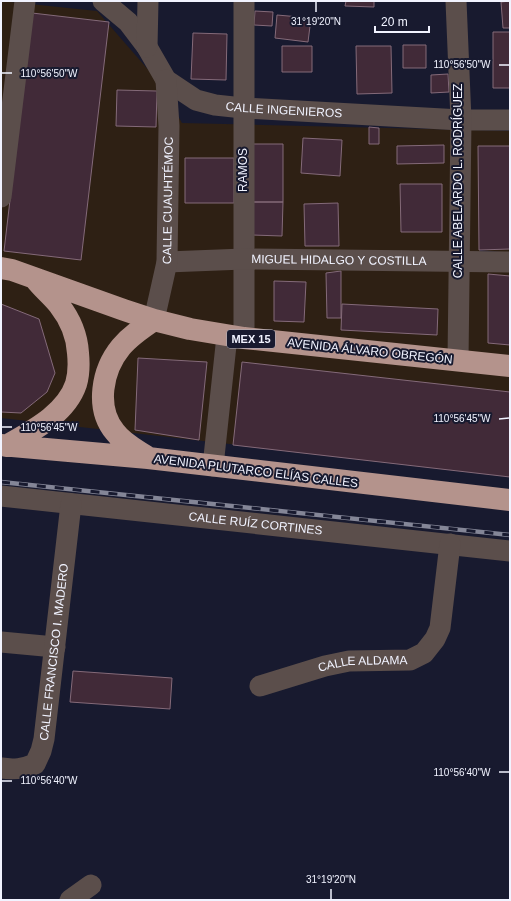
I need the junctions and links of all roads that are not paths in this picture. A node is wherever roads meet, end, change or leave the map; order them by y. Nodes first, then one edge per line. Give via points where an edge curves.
1 (25, 1) edge
2 (103, 1) edge
3 (148, 1) edge
4 (244, 1) edge
5 (456, 1) edge
6 (147, 47) junction
7 (166, 80) junction
8 (243, 108) junction
9 (460, 120) junction
10 (510, 120) edge
11 (1, 197) edge
12 (244, 259) junction
13 (167, 262) junction
14 (458, 262) junction
15 (510, 262) edge
16 (1, 268) edge
17 (33, 278) junction
18 (154, 320) junction
19 (235, 337) junction
20 (458, 360) junction
21 (510, 366) edge
22 (77, 380) junction
23 (104, 386) junction
24 (4, 446) edge
25 (148, 458) junction
26 (213, 466) junction
27 (1, 496) edge
28 (510, 500) edge
29 (71, 504) junction
30 (450, 544) junction
31 (510, 551) edge
32 (1, 642) edge
33 (55, 647) junction
34 (260, 686) dead end
35 (1, 768) edge
36 (92, 885) dead end
37 (70, 900) edge

1 - 11 street
2 - 6 street, CALLE INGENIEROS via 128,22
3 - 6 street
4 - 8 street, RAMOS
5 - 9 street, CALLE ABELARDO L. RODRÍGUEZ
6 - 7 street, CALLE INGENIEROS
7 - 8 street, CALLE INGENIEROS via 196,100
7 - 13 street, CALLE CUAUHTÉMOC via 169,126
8 - 9 street, CALLE INGENIEROS
8 - 12 street, RAMOS
9 - 10 street, CALLE INGENIEROS
9 - 14 street, CALLE ABELARDO L. RODRÍGUEZ
12 - 13 street, MIGUEL HIDALGO Y COSTILLA
12 - 14 street, MIGUEL HIDALGO Y COSTILLA
12 - 19 street, RAMOS
13 - 18 street, CALLE CUAUHTÉMOC
14 - 15 street, MIGUEL HIDALGO Y COSTILLA
14 - 20 street, CALLE ABELARDO L. RODRÍGUEZ
16 - 17 highway, AVENIDA ÁLVARO OBREGÓN / MEX 15
17 - 18 highway, AVENIDA ÁLVARO OBREGÓN / MEX 15
17 - 22 highway via 59,306 72,326 79,365
18 - 19 highway, AVENIDA ÁLVARO OBREGÓN / MEX 15
18 - 23 highway via 133,335 121,348 111,362
19 - 20 highway, AVENIDA ÁLVARO OBREGÓN / MEX 15
19 - 26 street, RAMOS
20 - 21 highway, AVENIDA ÁLVARO OBREGÓN / MEX 15
22 - 23 highway
22 - 24 highway via 65,403 52,416
23 - 25 highway via 102,397 106,418 124,443
24 - 25 highway, AVENIDA PLUTARCO ELÍAS CALLES
25 - 26 highway, AVENIDA PLUTARCO ELÍAS CALLES
26 - 28 highway, AVENIDA PLUTARCO ELÍAS CALLES
27 - 29 street, CALLE RUÍZ CORTINES
29 - 30 street, CALLE RUÍZ CORTINES
29 - 33 street, CALLE FRANCISCO I. MADERO
30 - 31 street, CALLE RUÍZ CORTINES
30 - 34 street, CALLE ALDAMA via 440,628 424,653 410,660 349,661
32 - 33 street
33 - 35 street, CALLE FRANCISCO I. MADERO via 41,751 35,764 25,768
36 - 37 street

